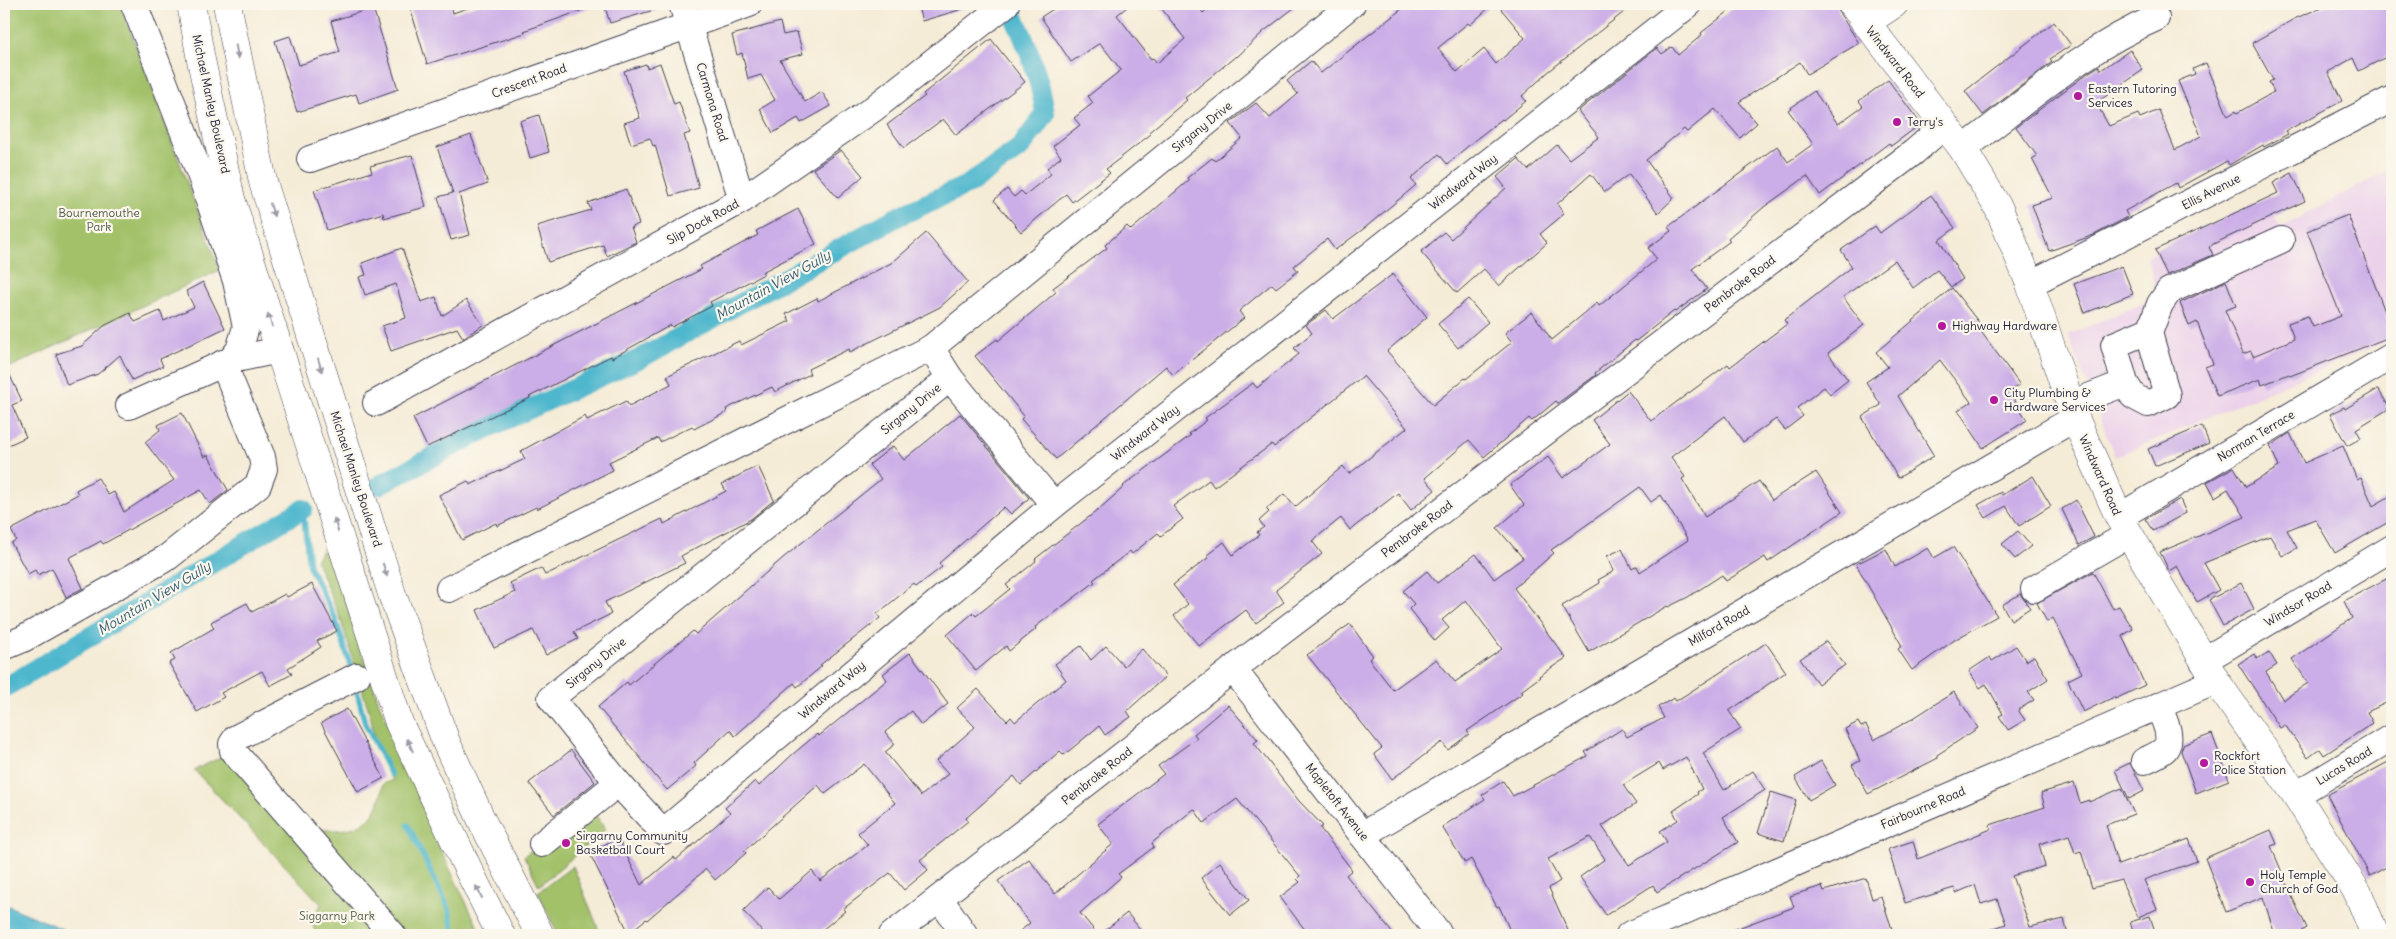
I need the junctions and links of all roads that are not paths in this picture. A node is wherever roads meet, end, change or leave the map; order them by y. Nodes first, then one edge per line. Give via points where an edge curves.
1 (134, 4) edge
2 (191, 4) edge
3 (227, 4) edge
4 (749, 4) edge
5 (1352, 4) edge
6 (1689, 4) edge
7 (1894, 4) edge
8 (1002, 7) edge
9 (1858, 13) edge
10 (685, 14) edge
11 (2156, 18) dead end
12 (2392, 99) edge
13 (1944, 125) junction
14 (1963, 149) junction
15 (310, 159) dead end
16 (742, 200) junction
17 (2281, 240) dead end
18 (2030, 284) junction
19 (2149, 333) junction
20 (931, 348) junction
21 (280, 350) junction
22 (2392, 356) edge
23 (227, 362) junction
24 (950, 378) junction
25 (2125, 383) junction
26 (376, 403) dead end
27 (129, 406) dead end
28 (2072, 411) junction
29 (1054, 505) junction
30 (2124, 525) junction
31 (2392, 548) edge
32 (449, 589) dead end
33 (2034, 590) dead end
34 (4, 647) edge
35 (1233, 669) junction
36 (2210, 671) junction
37 (357, 676) dead end
38 (2158, 706) junction
39 (2392, 737) edge
40 (2144, 762) dead end
41 (618, 783) junction
42 (2296, 795) junction
43 (1362, 835) junction
44 (542, 844) dead end
45 (940, 899) junction
46 (393, 935) edge
47 (501, 935) edge
48 (540, 935) edge
49 (892, 935) edge
50 (965, 935) edge
51 (1440, 935) edge
52 (1629, 935) edge
53 (2375, 935) edge

1 - 23 street via 236,281 246,327 239,350
21 -> 2 main road, Michael Manley Boulevard via 231,199
3 -> 48 main road, Michael Manley Boulevard via 263,182 392,594 446,742
4 - 10 street, Crescent Road
5 - 20 street, Sirgany Drive
6 - 29 street, Windward Way
7 - 9 main road
8 - 16 street, Slip Dock Road via 873,109
9 - 13 main road, Windward Road
10 - 15 street, Crescent Road
10 - 16 street, Carmona Road
11 - 14 street via 2129,29 2079,61
12 - 18 street, Ellis Avenue
13 - 14 main road, Windward Road
13 - 35 street, Pembroke Road via 1914,152
14 - 18 main road, Windward Road via 1999,209
16 - 26 street, Slip Dock Road
17 - 19 street via 2169,292 2160,304
18 - 28 main road, Windward Road
19 - 25 street via 2144,332 2114,345
19 - 25 street via 2167,395 2148,404 2133,396
20 - 24 street, Sirgany Drive
20 - 32 street
21 - 23 street
47 -> 21 main road, Michael Manley Boulevard via 400,723
22 - 30 street, Norman Terrace
23 - 27 street
23 - 34 street via 262,457 264,469 258,485 168,557
24 - 29 street
24 - 41 street, Sirgany Drive via 551,698
25 - 28 street, Milford Road
28 - 30 main road, Windward Road
28 - 43 street, Milford Road
29 - 41 street, Windward Way via 662,832
30 - 33 street, Norman Terrace
30 - 36 main road, Windward Road
31 - 36 street, Windsor Road
35 - 43 street, Mapletoft Avenue
35 - 45 street, Pembroke Road
36 - 38 street, Fairbourne Road
36 - 42 main road, Windward Road
37 - 46 street via 236,738 232,744 234,751
38 - 40 street via 2166,726 2167,744 2164,750
38 - 52 street, Fairbourne Road
39 - 42 street, Lucas Road
41 - 44 street
42 - 53 main road, Windward Road via 2358,893
43 - 51 street, Mapletoft Avenue
45 - 49 street, Pembroke Road
45 - 50 street

